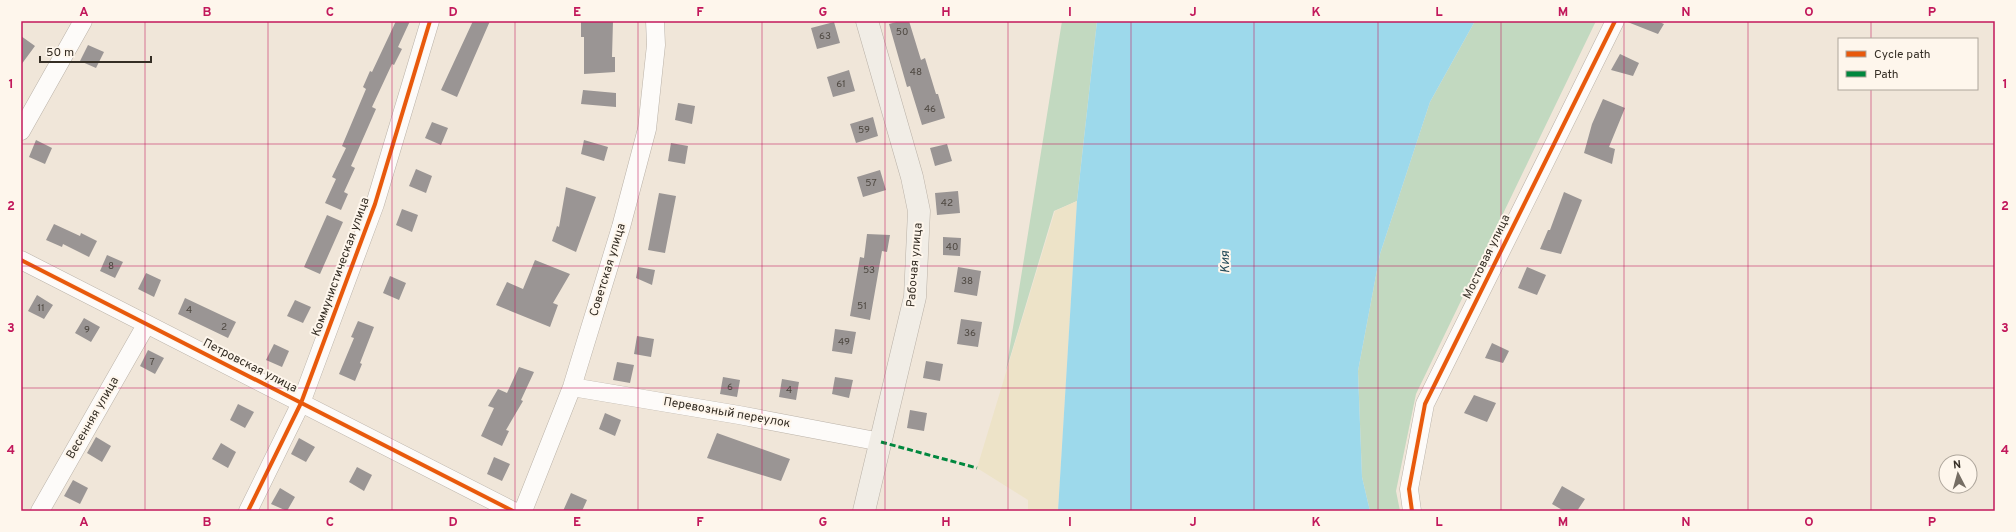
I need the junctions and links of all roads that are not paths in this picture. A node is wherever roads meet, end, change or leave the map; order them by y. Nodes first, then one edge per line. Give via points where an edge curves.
1 (83, 21) edge
2 (430, 21) edge
3 (654, 21) edge
4 (866, 21) edge
5 (1615, 21) edge
6 (21, 131) edge
7 (21, 260) edge
8 (146, 325) junction
9 (572, 387) junction
10 (301, 403) junction
11 (881, 442) junction
12 (40, 511) edge
13 (248, 511) edge
14 (513, 511) edge
15 (523, 511) edge
16 (864, 511) edge
17 (1412, 511) edge

1 - 6 street
2 - 10 street, Коммунистическая улица via 375,204
3 - 9 street, Советская улица via 656,45 647,130 621,227
4 - 11 main road, Рабочая улица via 912,177 919,211 915,298
5 - 17 street, Мостовая улица via 1425,404 1410,489
7 - 8 street, Петровская улица
8 - 10 street, Петровская улица
8 - 12 street, Весенняя улица
9 - 11 street, Перевозный переулок
9 - 15 street, Советская улица
10 - 13 street, Коммунистическая улица
10 - 14 street, Петровская улица
11 - 16 main road, Рабочая улица

